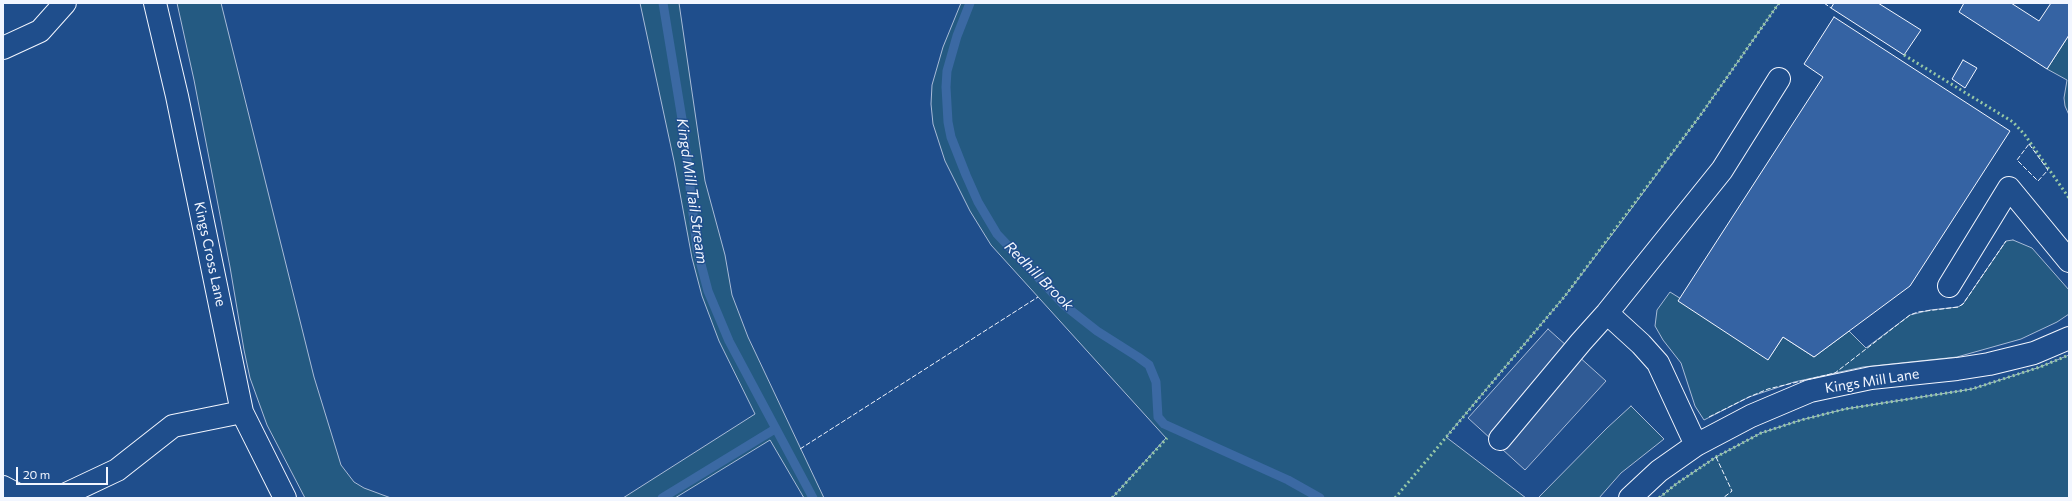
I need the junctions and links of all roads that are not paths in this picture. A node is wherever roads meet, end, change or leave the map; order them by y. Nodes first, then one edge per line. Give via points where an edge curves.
1 (65, 3) edge
2 (155, 3) edge
3 (3, 48) edge
4 (1779, 79) dead end
5 (2069, 262) edge
6 (1949, 286) dead end
7 (1608, 313) junction
8 (2069, 338) edge
9 (242, 412) junction
10 (1500, 439) dead end
11 (1696, 445) junction
12 (3, 487) edge
13 (285, 498) edge
14 (1630, 498) edge

1 - 3 street via 40,31
2 - 9 street, Kings Cross Lane via 177,96
4 - 7 street via 1722,170
5 - 6 street via 2009,188
7 - 10 street
7 - 11 street via 1658,363
8 - 11 street, Kings Mill Lane via 2034,354 1997,362 1871,378 1810,391 1751,416
9 - 12 street via 173,426 117,470 64,495 20,496
9 - 13 street, Kings Cross Lane
11 - 14 street, Kings Mill Lane via 1659,471

